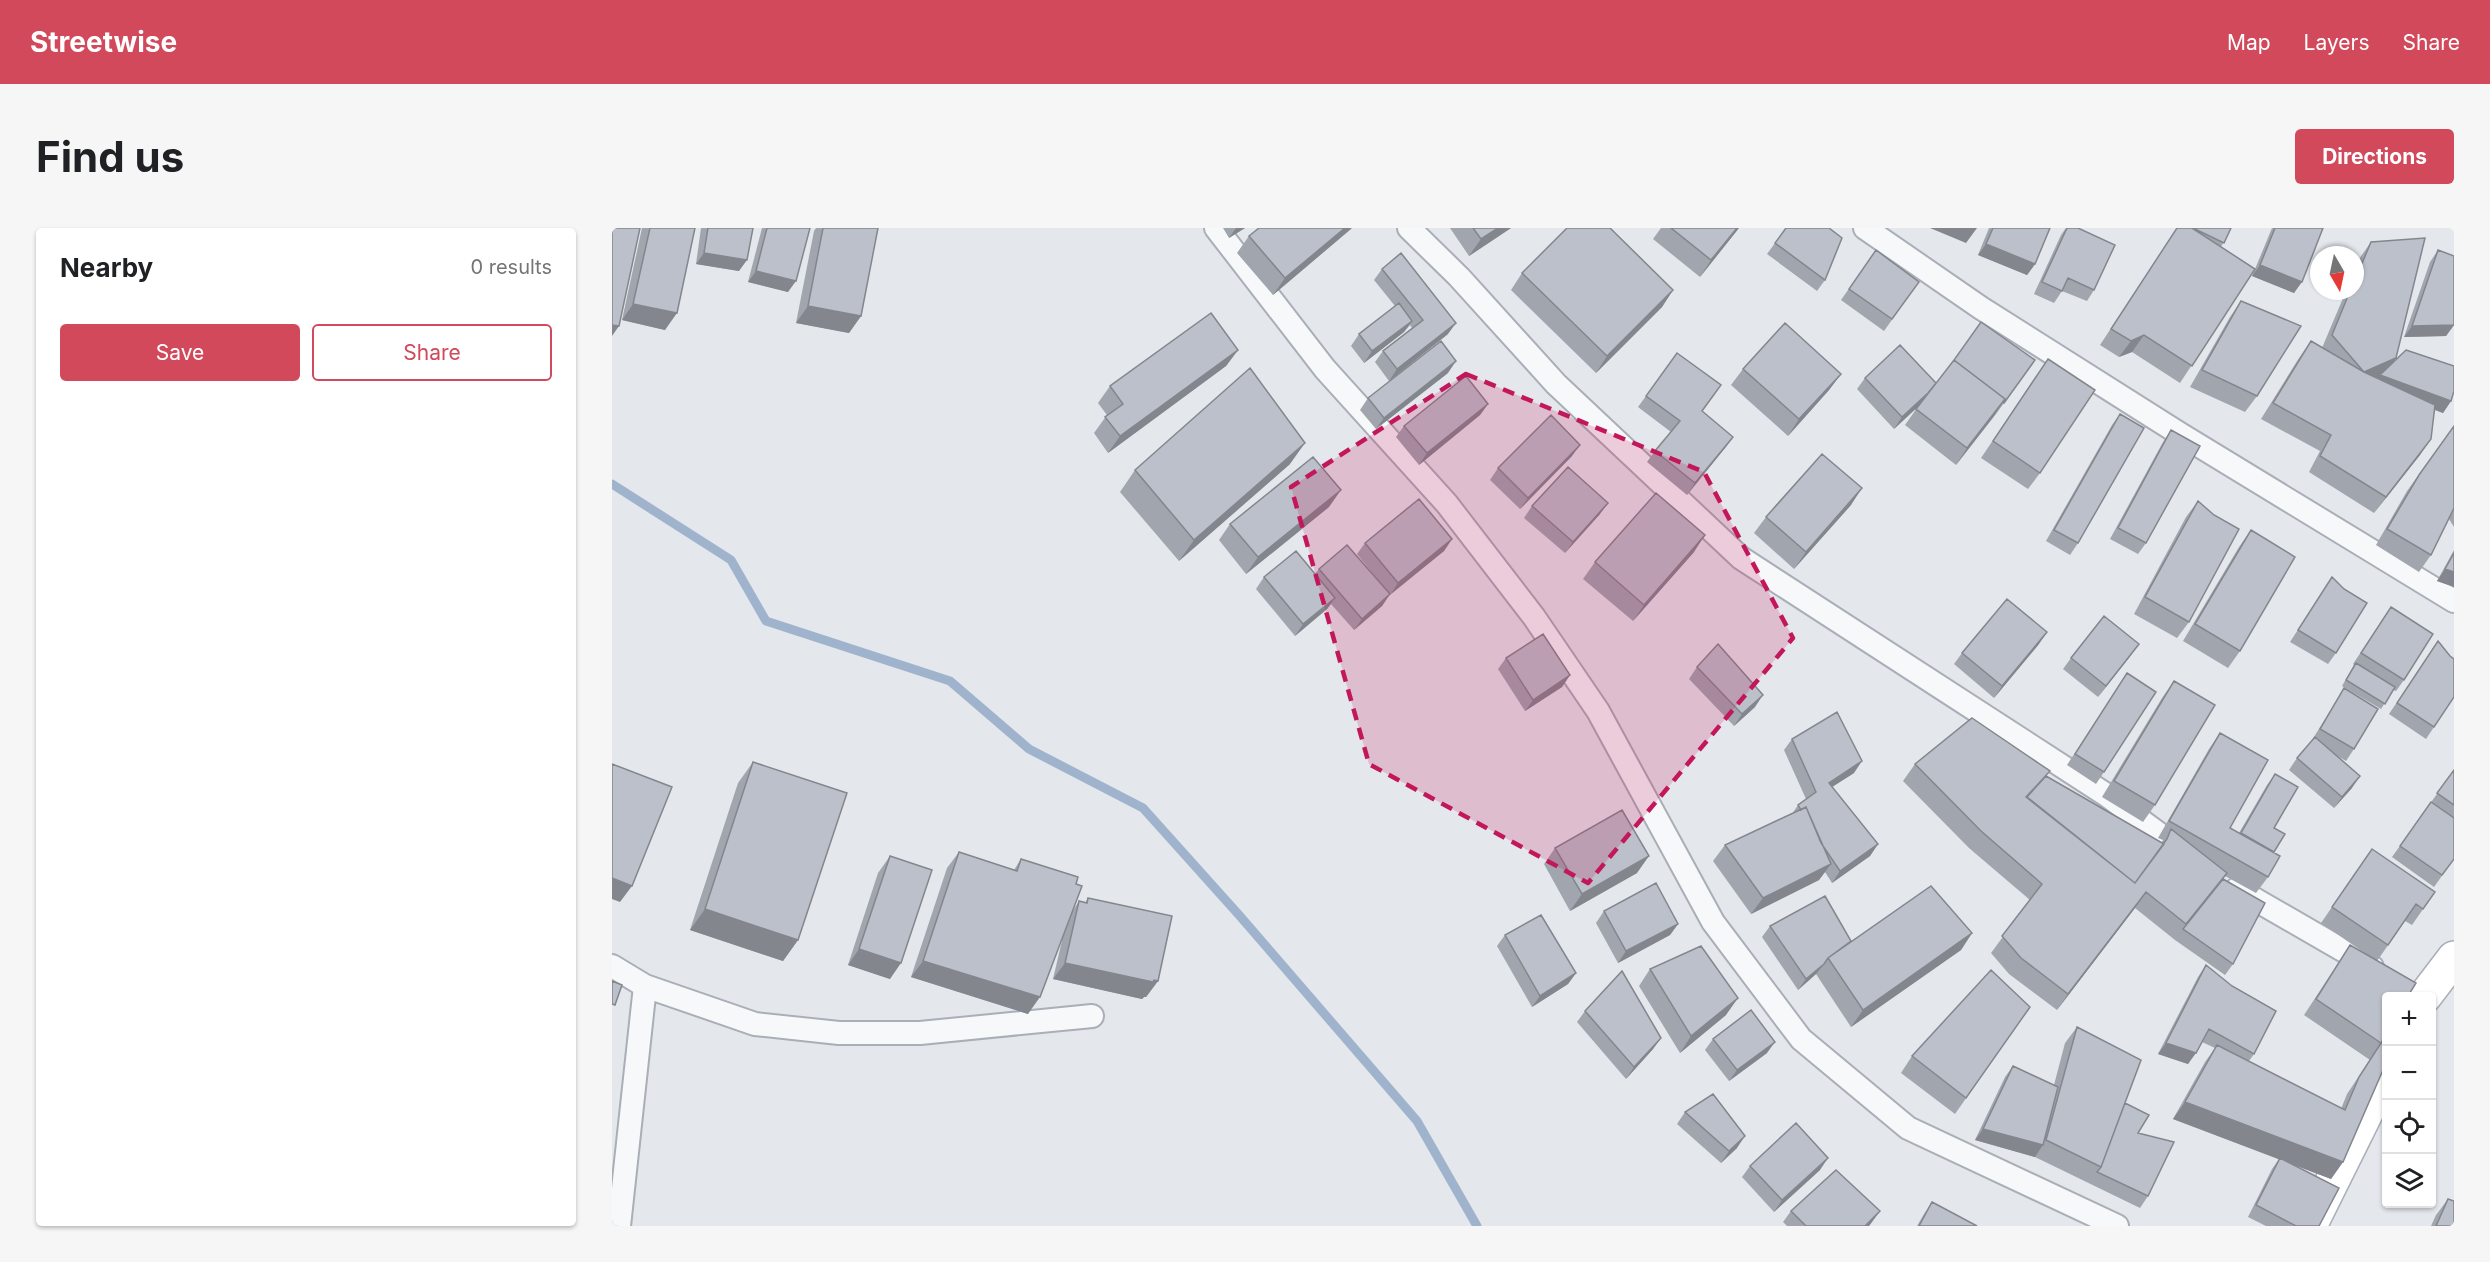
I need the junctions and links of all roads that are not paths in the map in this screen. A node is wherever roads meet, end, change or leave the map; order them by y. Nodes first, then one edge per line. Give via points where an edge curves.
1 (1216, 228) edge
2 (1409, 228) edge
3 (1865, 228) edge
4 (2454, 601) edge
5 (2201, 865) edge
6 (2220, 879) edge
7 (2454, 958) edge
8 (612, 966) edge
9 (645, 986) junction
10 (2412, 989) edge
11 (1092, 1016) dead end
12 (2382, 1081) edge
13 (619, 1226) edge
14 (2117, 1226) edge
15 (2310, 1226) edge

1 - 14 street via 1325,369 1447,504 1534,617 1598,711 1713,922 1801,1039 1908,1128
2 - 5 street via 1556,384 1741,558 2104,794
3 - 4 street via 1981,308
6 - 10 street
7 - 10 main road
8 - 9 street
9 - 11 street via 756,1024 839,1033 920,1033
9 - 13 street
12 - 15 main road

